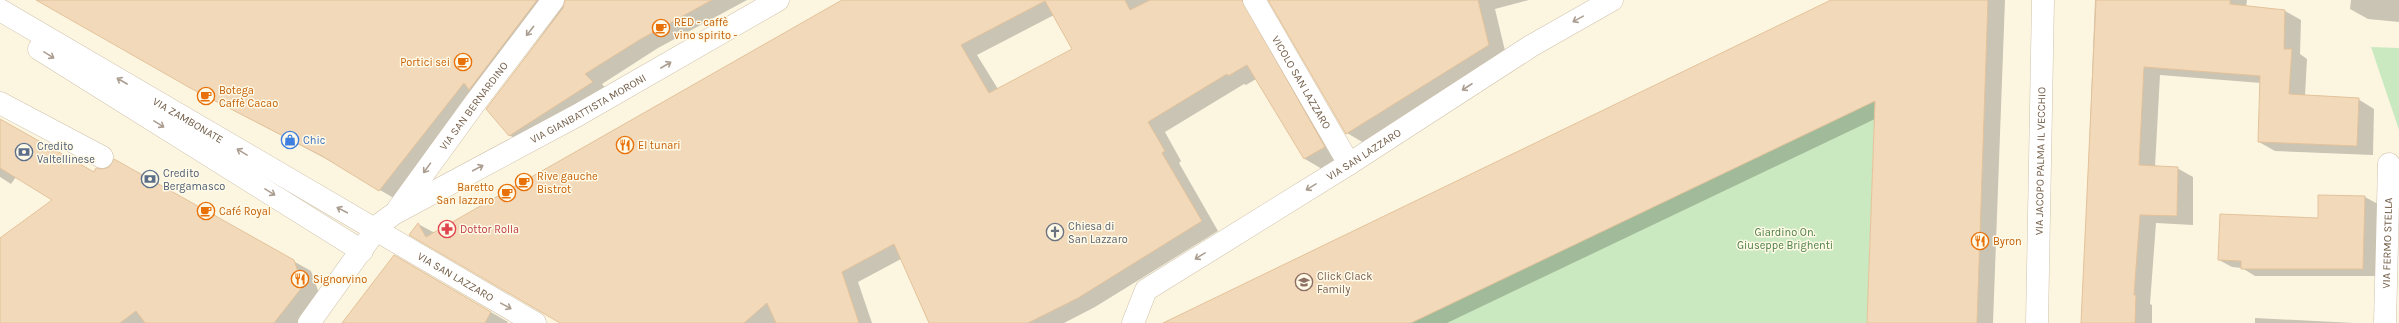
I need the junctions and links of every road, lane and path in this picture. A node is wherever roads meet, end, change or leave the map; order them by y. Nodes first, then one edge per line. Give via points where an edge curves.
1 (553, 0) edge
2 (778, 0) edge
3 (1254, 0) edge
4 (1612, 0) edge
5 (2043, 0) edge
6 (0, 10) edge
7 (0, 26) edge
8 (0, 103) edge
9 (102, 157) dead end
10 (1349, 164) junction
11 (2389, 164) dead end
12 (395, 213) junction
13 (376, 228) junction
14 (362, 251) junction
15 (309, 323) edge
16 (535, 323) edge
17 (1133, 323) edge
18 (2037, 323) edge
19 (2386, 323) edge

1 -> 12 street, VIA SAN BERNARDINO
12 -> 2 street, VIA GIANBATTISTA MORONI via 578,115
3 - 10 street, VICOLO SAN LAZZARO
4 -> 10 street, VIA SAN LAZZARO via 1531,46
5 - 18 street, VIA JACOPO PALMA IL VECCHIO
13 -> 6 street, VIA ZAMBONATE
7 -> 14 street, VIA ZAMBONATE
8 - 9 street
10 -> 17 street, VIA SAN LAZZARO via 1146,290
11 - 19 street, VIA FERMO STELLA
12 - 13 street
13 - 14 street
13 -> 16 street, VIA SAN LAZZARO
14 - 15 street

